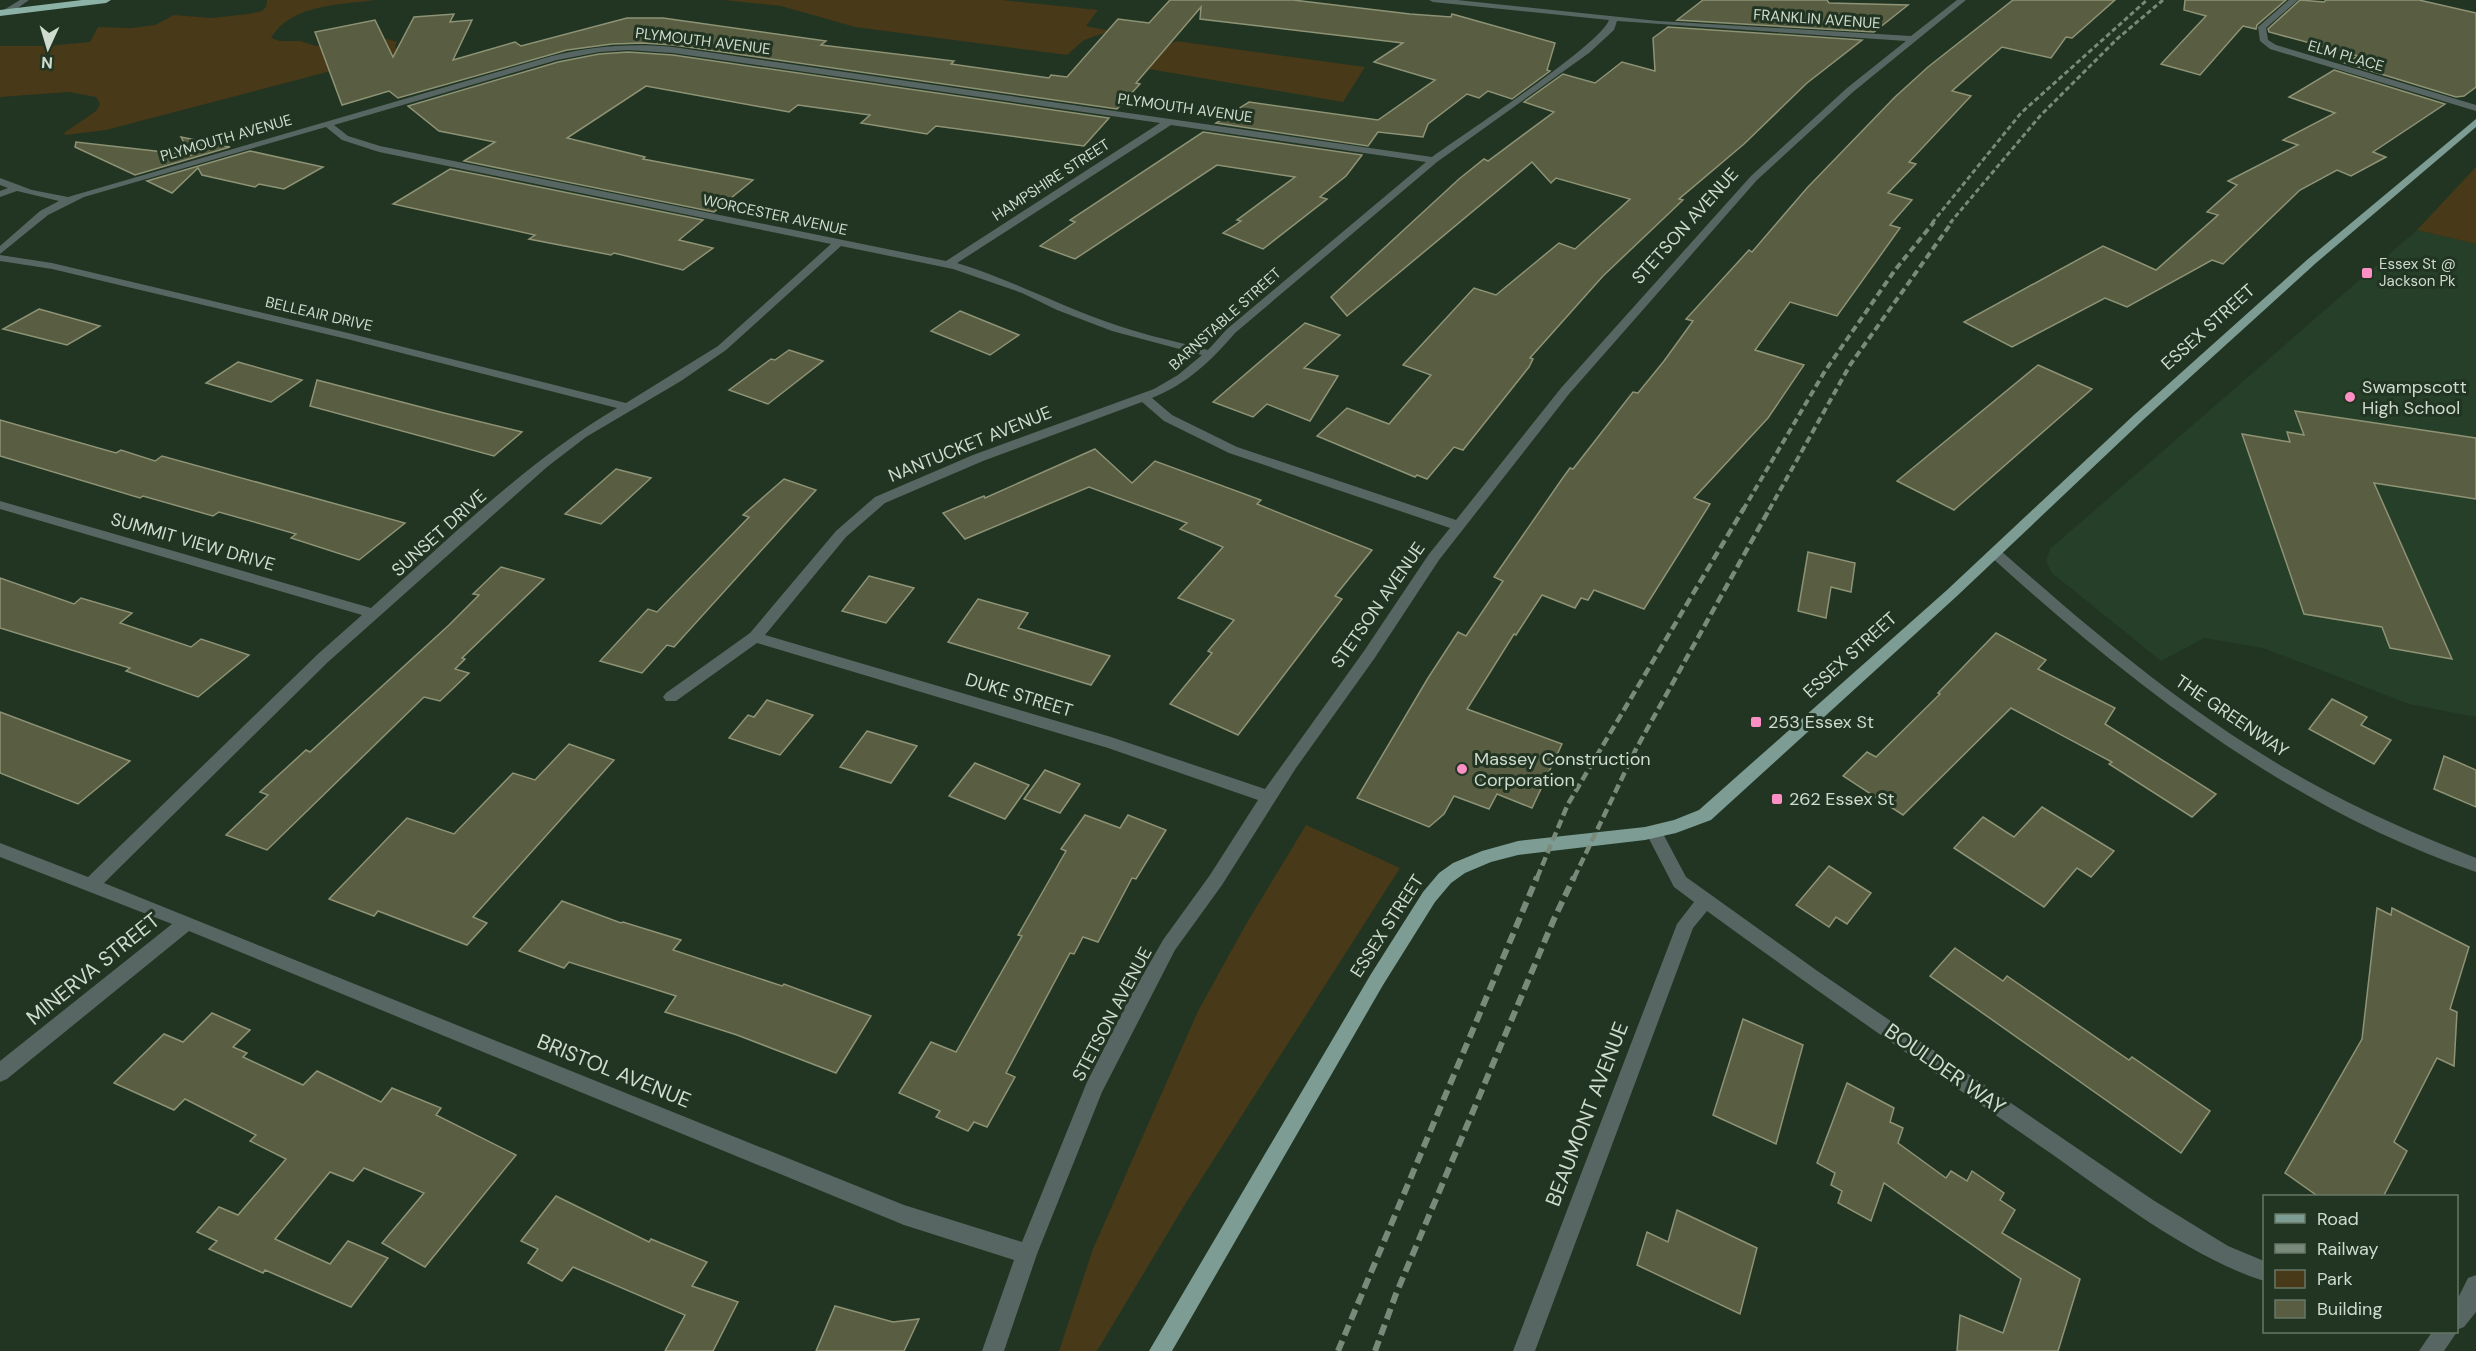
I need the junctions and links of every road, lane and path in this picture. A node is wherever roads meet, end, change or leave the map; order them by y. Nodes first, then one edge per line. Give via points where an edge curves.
1 (25, 0) edge
2 (106, 0) edge
3 (1433, 0) edge
4 (1962, 0) edge
5 (2294, 0) edge
6 (1502, 3) edge
7 (2, 13) edge
8 (1614, 19) junction
9 (1912, 39) junction
10 (2476, 108) edge
11 (1170, 121) junction
12 (2476, 122) edge
13 (329, 124) junction
14 (1435, 160) junction
15 (0, 181) edge
16 (17, 188) junction
17 (0, 194) edge
18 (68, 200) junction
19 (837, 243) junction
20 (0, 251) edge
21 (0, 258) edge
22 (947, 265) junction
23 (1211, 354) junction
24 (1144, 397) junction
25 (628, 407) junction
26 (0, 505) edge
27 (1458, 526) junction
28 (1995, 554) junction
29 (375, 614) junction
30 (755, 637) junction
31 (671, 697) dead end
32 (1269, 796) junction
33 (1654, 833) junction
34 (0, 850) edge
35 (2476, 865) edge
36 (91, 885) junction
37 (1706, 900) junction
38 (186, 923) junction
39 (0, 1073) edge
40 (1027, 1254) junction
41 (2263, 1270) edge
42 (2445, 1333) edge
43 (993, 1351) edge
44 (1160, 1351) edge
45 (1524, 1351) edge
46 (2430, 1351) edge

1 - 7 street
2 - 7 highway
3 - 6 street, FRANKLIN AVENUE
4 - 9 street, STETSON AVENUE
5 - 10 street, ELM PLACE via 2262,27 2264,41 2273,47
6 - 8 street, FRANKLIN AVENUE
8 - 9 street, FRANKLIN AVENUE
8 - 14 street, BARNSTABLE STREET via 1611,28 1586,51
9 - 27 street, STETSON AVENUE via 1754,178 1564,391
11 - 13 street, PLYMOUTH AVENUE via 632,46 598,48 555,58
11 - 14 street, PLYMOUTH AVENUE
11 - 22 street, HAMPSHIRE STREET
12 - 28 main road, ESSEX STREET via 2312,261
13 - 18 street, PLYMOUTH AVENUE
13 - 19 street, WORCESTER AVENUE via 346,139 379,149
14 - 23 street, BARNSTABLE STREET via 1231,331
15 - 16 street
16 - 17 street
16 - 18 street
18 - 20 street, PLYMOUTH AVENUE via 44,213
19 - 22 street, WORCESTER AVENUE
19 - 25 street, SUNSET DRIVE via 722,348
21 - 25 street, BELLEAIR DRIVE via 52,266 348,336
22 - 23 street, WORCESTER AVENUE via 1026,291 1116,329
23 - 24 street, BARNSTABLE STREET via 1186,378
24 - 27 street via 1168,418 1233,450
24 - 30 street, NANTUCKET AVENUE via 978,458 880,500 841,534
25 - 29 street, SUNSET DRIVE via 542,464
26 - 29 street, SUMMIT VIEW DRIVE
27 - 32 street, STETSON AVENUE
28 - 33 main road, ESSEX STREET via 1723,801 1682,826
28 - 35 street, THE GREENWAY via 2081,631 2221,735 2345,809
29 - 36 street, SUNSET DRIVE via 323,658
30 - 31 street, NANTUCKET AVENUE
30 - 32 street, DUKE STREET via 1111,743
32 - 40 street, STETSON AVENUE via 1169,945 1135,1007 1094,1088
33 - 37 street, BOULDER WAY via 1680,882
33 - 44 main road, ESSEX STREET via 1530,847 1482,857 1457,869 1437,885 1394,949
34 - 36 street, BRISTOL AVENUE
36 - 38 street, BRISTOL AVENUE
37 - 41 street, BOULDER WAY via 2146,1207 2221,1253
37 - 45 street, BEAUMONT AVENUE via 1686,924
38 - 39 street, MINERVA STREET
38 - 40 street, BRISTOL AVENUE via 904,1215
40 - 43 street, STETSON AVENUE
42 - 46 street

